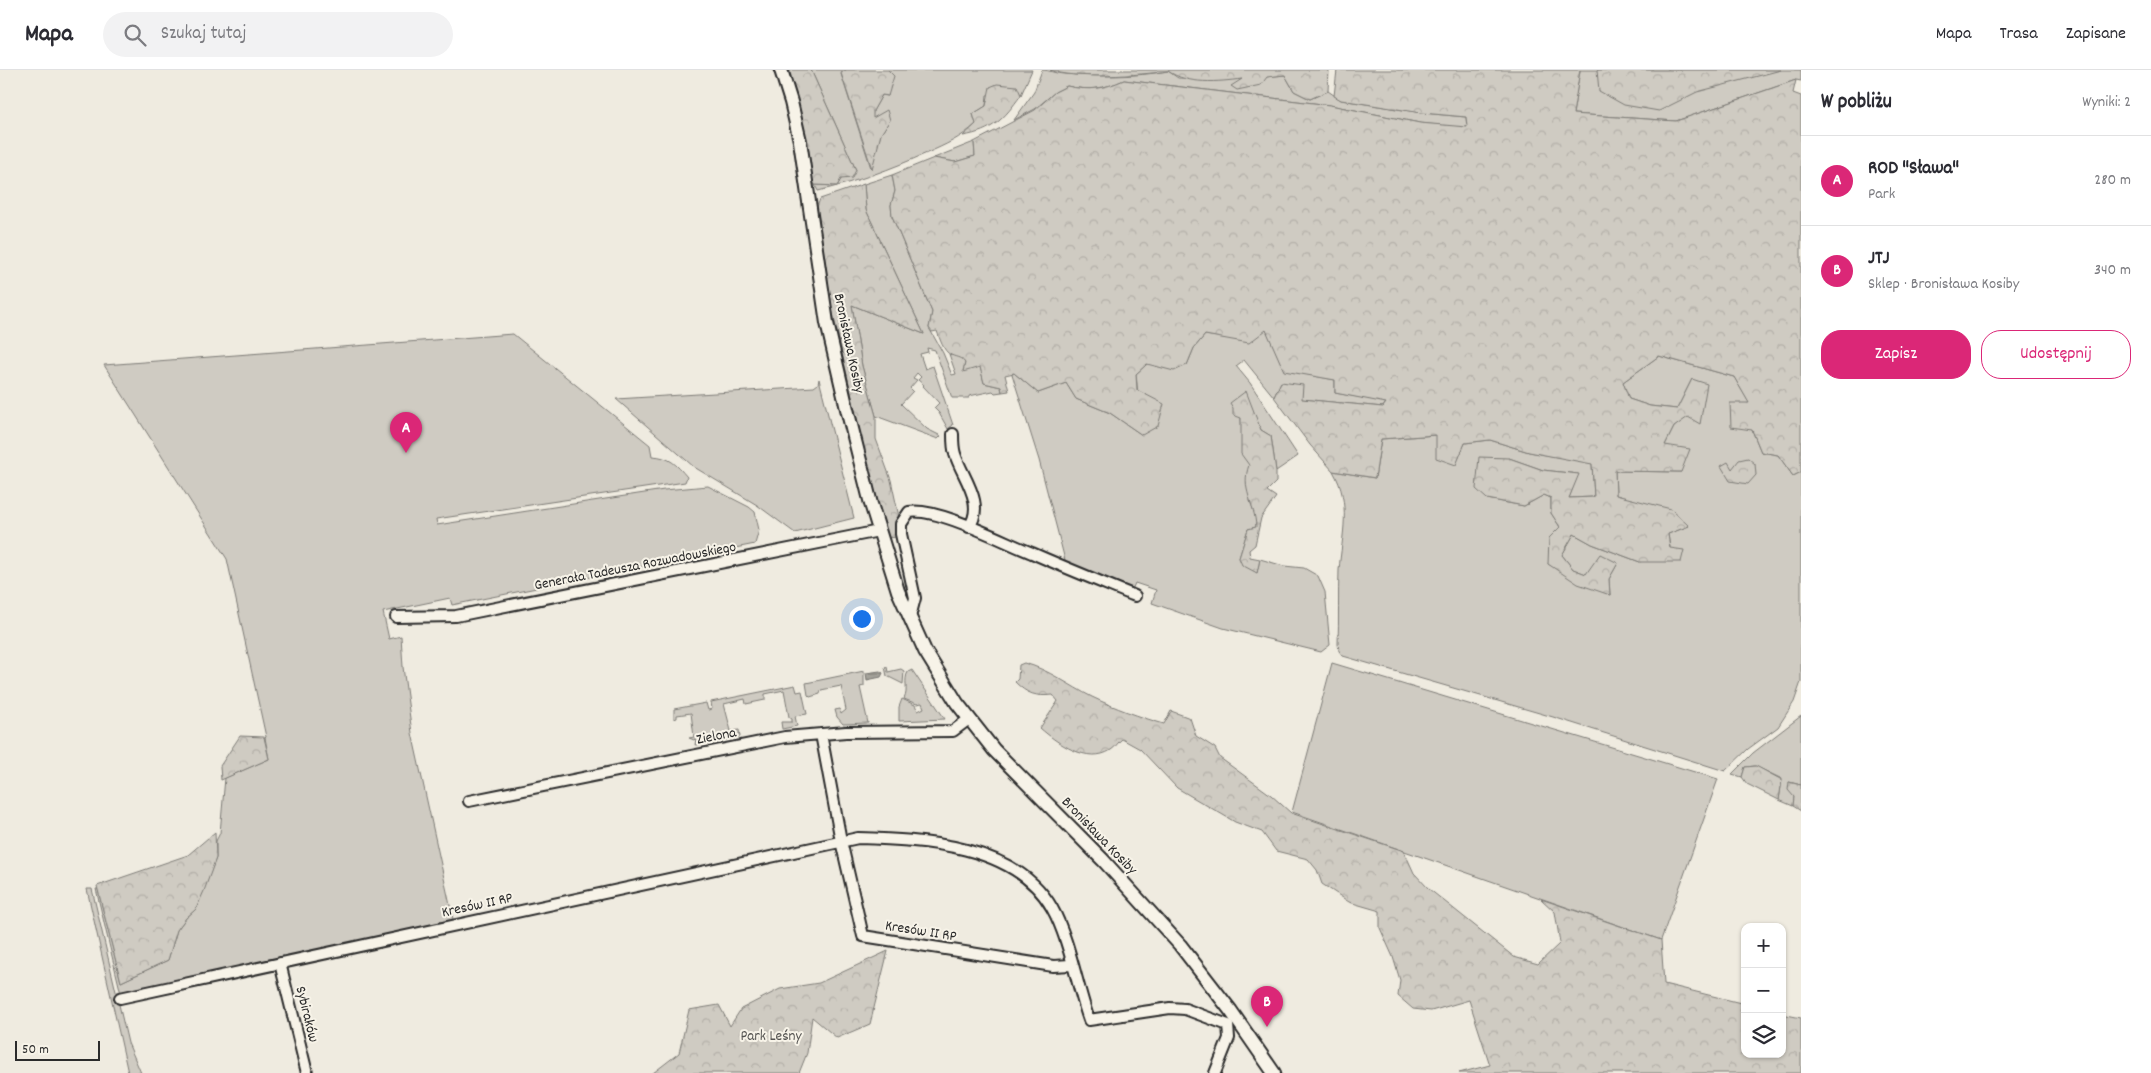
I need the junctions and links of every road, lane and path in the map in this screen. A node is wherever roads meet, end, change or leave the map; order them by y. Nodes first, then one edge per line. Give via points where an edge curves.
1 (781, 70) edge
2 (953, 434) dead end
3 (969, 527) junction
4 (879, 530) junction
5 (1135, 596) dead end
6 (910, 616) junction
7 (396, 618) dead end
8 (969, 719) junction
9 (821, 734) junction
10 (468, 801) dead end
11 (841, 841) junction
12 (280, 963) junction
13 (1071, 965) junction
14 (120, 998) dead end
15 (1232, 1021) junction
16 (307, 1073) edge
17 (1215, 1073) edge
18 (1274, 1073) edge

1 - 4 street, Bronisława Kosiby via 800,141 829,332
2 - 3 street via 955,453 974,499 976,513
3 - 5 street
3 - 6 street via 917,511 909,512 904,519 901,534 915,598
4 - 6 street, Bronisława Kosiby via 898,591
4 - 7 street, Generała Tadeusza Rozwadowskiego via 456,616
6 - 8 street, Bronisława Kosiby via 925,651
8 - 9 street, Zielona via 953,731
8 - 15 street, Bronisława Kosiby via 994,750 1163,924 1207,978
9 - 10 street, Zielona via 776,738
9 - 11 street, Kresów II RP
11 - 12 street, Kresów II RP
11 - 13 street, Kresów II RP via 858,838 942,843 1010,867 1044,895
11 - 13 street, Kresów II RP via 863,936 1053,966
12 - 14 street, Kresów II RP
12 - 16 street, Sybiraków
13 - 15 street, Kresów II RP via 1089,1020 1170,1008
15 - 17 street
15 - 18 street, Bronisława Kosiby

